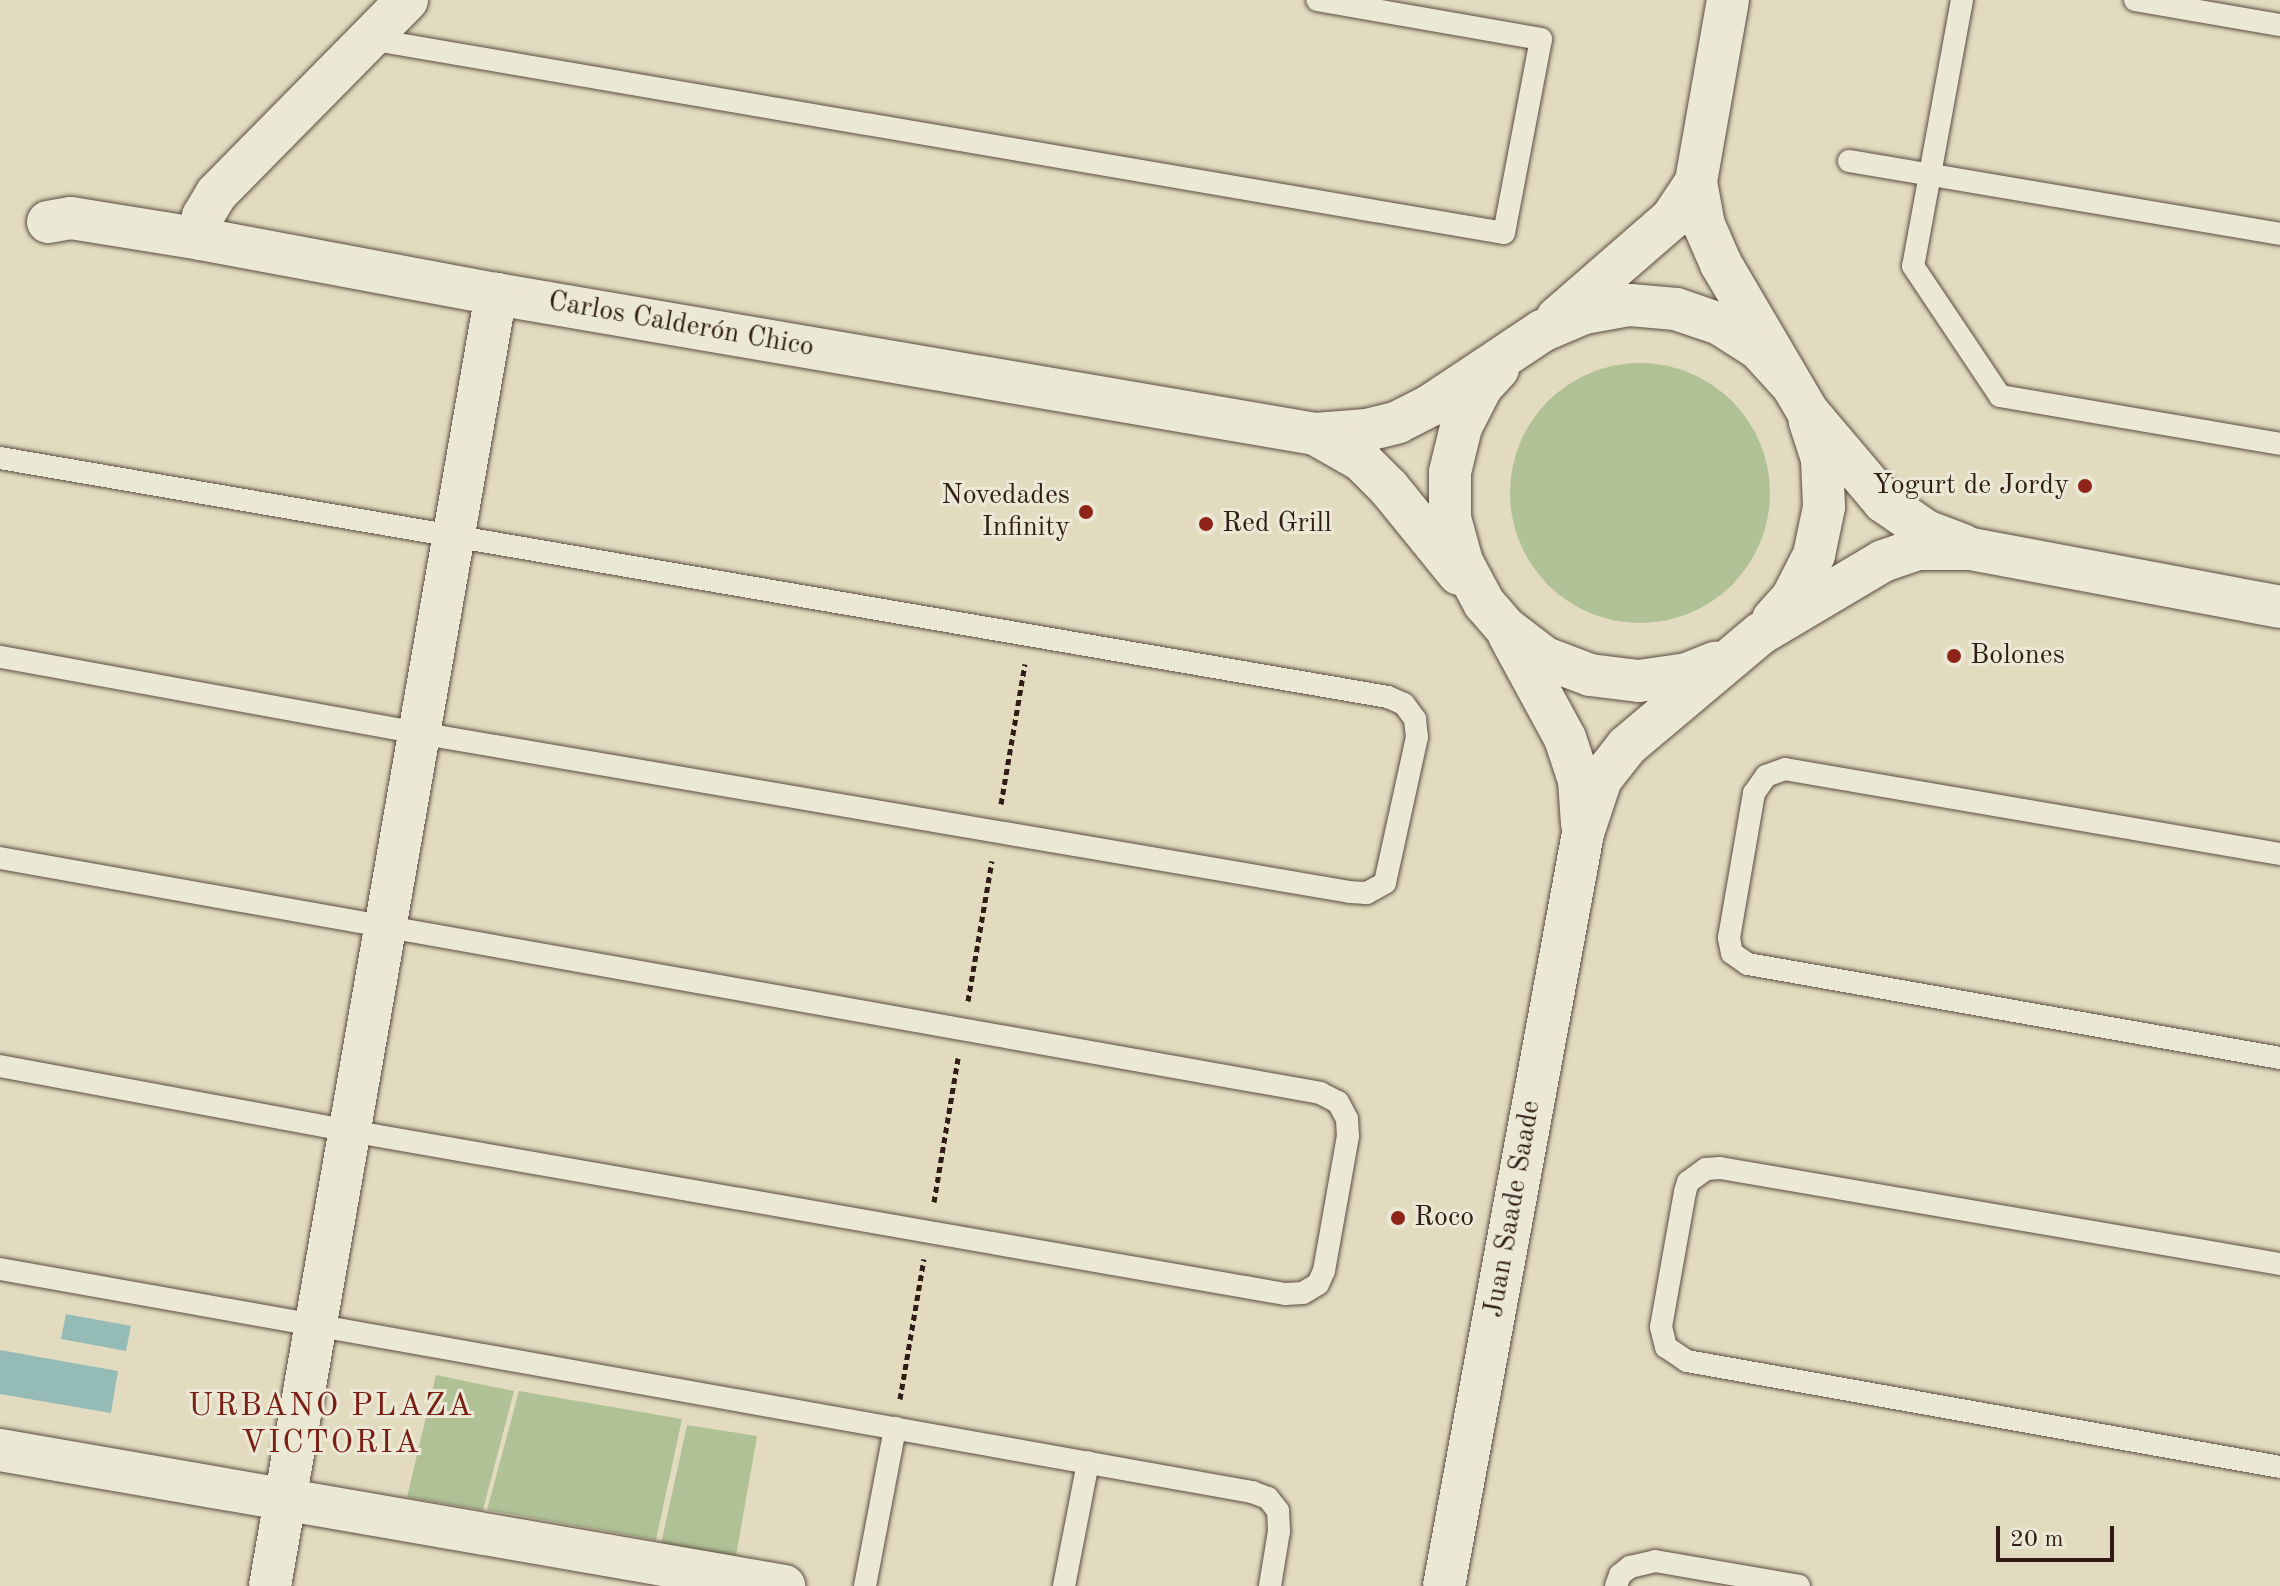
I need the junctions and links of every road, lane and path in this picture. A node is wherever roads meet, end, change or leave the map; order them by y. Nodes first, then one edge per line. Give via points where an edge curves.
1 (407, 0) edge
2 (1317, 0) edge
3 (1728, 0) edge
4 (1962, 0) edge
5 (2135, 0) edge
6 (2280, 25) edge
7 (369, 39) junction
8 (1849, 161) dead end
9 (1930, 174) junction
10 (1696, 182) junction
11 (48, 222) dead end
12 (2280, 234) edge
13 (201, 239) junction
14 (496, 294) junction
15 (1528, 342) junction
16 (1799, 398) junction
17 (1315, 434) junction
18 (2280, 444) edge
19 (0, 458) edge
20 (454, 535) junction
21 (1971, 549) junction
22 (2280, 607) edge
23 (1495, 616) junction
24 (1746, 645) junction
25 (0, 657) edge
26 (419, 733) junction
27 (1583, 833) junction
28 (2280, 854) edge
29 (0, 858) edge
30 (386, 924) junction
31 (2280, 1058) edge
32 (0, 1066) edge
33 (350, 1131) junction
34 (2280, 1264) edge
35 (0, 1269) edge
36 (315, 1326) junction
37 (895, 1428) junction
38 (0, 1450) edge
39 (1088, 1462) junction
40 (2280, 1467) edge
41 (285, 1501) junction
42 (270, 1586) edge
43 (784, 1586) edge
44 (865, 1586) edge
45 (1064, 1586) edge
46 (1270, 1586) edge
47 (1444, 1586) edge
48 (1616, 1586) edge
49 (1799, 1586) edge

1 - 7 street
2 - 7 lane via 1541,39 1504,233
3 - 10 street
4 - 9 lane
5 - 6 lane
7 - 13 street via 216,194 203,216
8 - 9 lane
9 - 12 lane
9 - 18 lane via 1913,266 2000,396
10 - 15 street via 1672,218
10 - 16 street via 1704,225 1721,264
11 - 13 street, Carlos Calderón Chico via 71,218
13 - 14 street, Carlos Calderón Chico
14 - 17 street, Carlos Calderón Chico
14 - 20 street
15 - 16 street via 1584,313 1630,305 1676,309 1720,324 1759,349
15 - 17 street via 1398,422
15 - 23 street via 1482,386 1461,427 1450,472 1450,518 1462,562
16 - 21 street via 1884,502 1926,531
16 - 24 street via 1822,459 1824,507 1814,555 1792,598
17 - 23 street via 1361,460 1389,488
19 - 20 lane
20 - 26 street
20 - 26 lane via 1388,697 1404,704 1415,719 1417,737 1391,866 1385,883 1367,893
21 - 22 street
21 - 24 street via 1918,549 1883,561
23 - 24 street via 1545,658 1590,675 1639,681 1687,674
23 - 27 street via 1565,738 1579,780
24 - 27 street via 1627,746 1601,779
25 - 26 lane
26 - 30 street
27 - 47 street, Juan Saade Saade
28 - 31 lane via 1785,769 1766,776 1754,793 1729,938 1732,953 1748,964
29 - 30 lane
30 - 33 street
30 - 33 lane via 1320,1093 1338,1102 1348,1136 1324,1271 1318,1284 1303,1293 1285,1294
32 - 33 lane
33 - 36 street
34 - 40 lane via 1706,1169 1696,1174 1685,1192 1661,1327 1666,1347 1687,1361
35 - 36 lane
36 - 37 lane
36 - 41 street
37 - 39 lane
37 - 44 lane
38 - 41 street
39 - 45 lane
39 - 46 lane via 1268,1498 1278,1511 1279,1531
41 - 42 street
41 - 43 street
48 - 49 lane via 1630,1567 1655,1561

